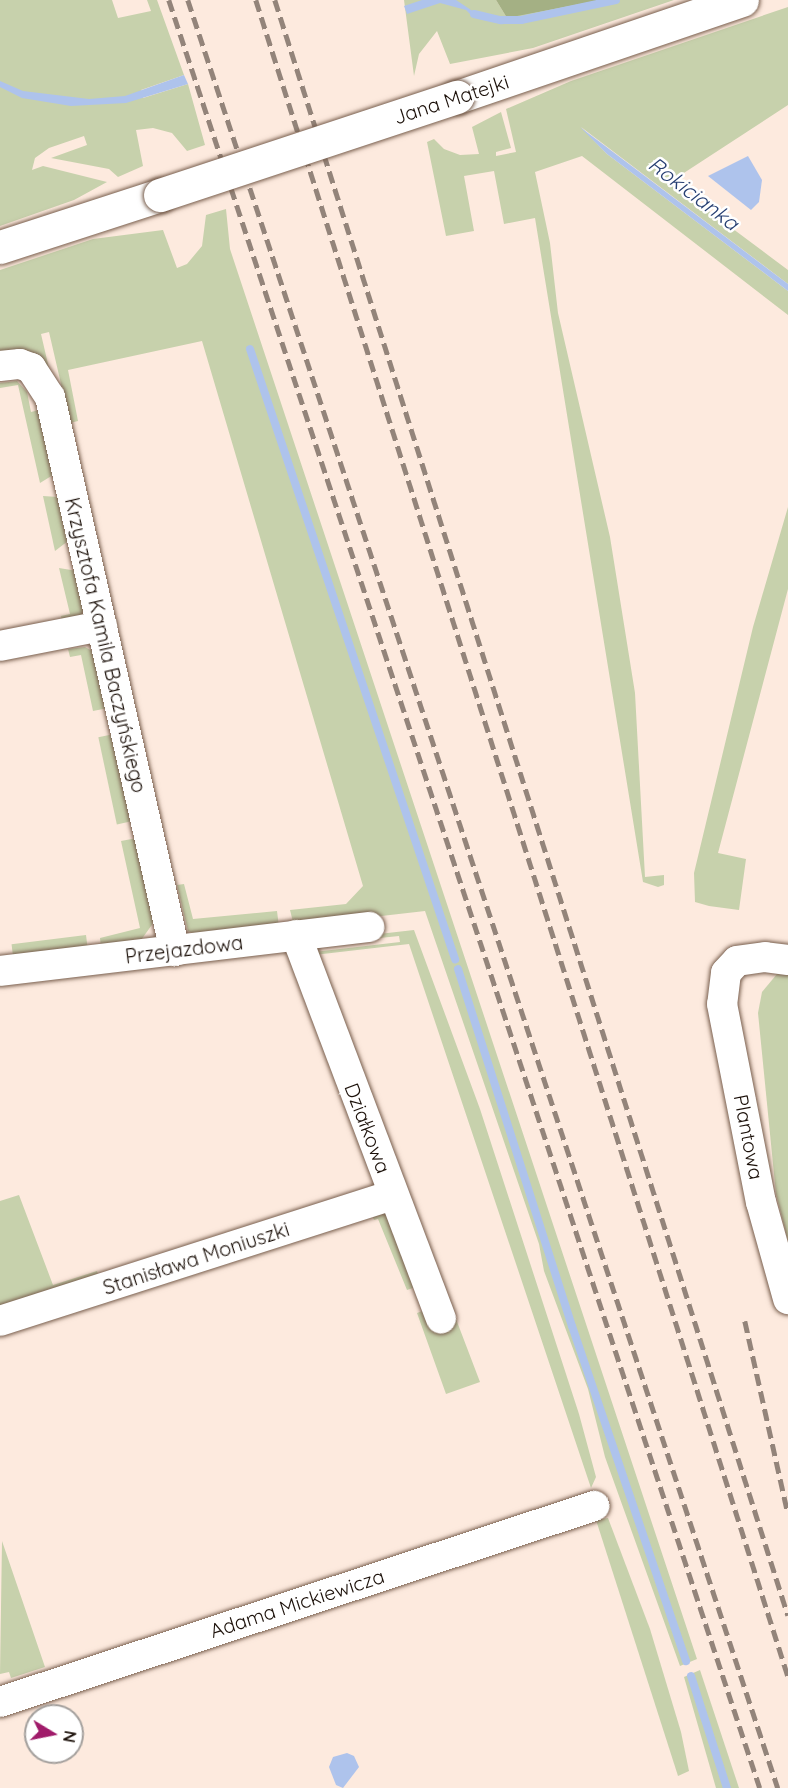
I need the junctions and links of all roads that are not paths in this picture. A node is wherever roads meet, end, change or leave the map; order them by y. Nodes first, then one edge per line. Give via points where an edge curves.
1 (742, 0) edge
2 (0, 247) edge
3 (4, 365) edge
4 (102, 626) junction
5 (0, 646) edge
6 (369, 927) dead end
7 (296, 935) junction
8 (175, 951) junction
9 (788, 960) edge
10 (0, 971) edge
11 (393, 1195) junction
12 (788, 1299) edge
13 (441, 1319) dead end
14 (0, 1321) edge
15 (594, 1506) dead end
16 (0, 1702) edge

1 - 2 street, Jana Matejki, bridge
3 - 4 street, Krzysztofa Kamila Baczyńskiego via 31,368 50,397
4 - 5 street
4 - 8 street, Krzysztofa Kamila Baczyńskiego
6 - 7 street, Przejazdowa
7 - 8 street, Przejazdowa
7 - 11 street, Działkowa
8 - 10 street, Przejazdowa
9 - 12 street, Plantowa via 765,957 737,961 726,973 722,1004 761,1202
11 - 13 street, Działkowa
11 - 14 street, Stanisława Moniuszki
15 - 16 street, Adama Mickiewicza

